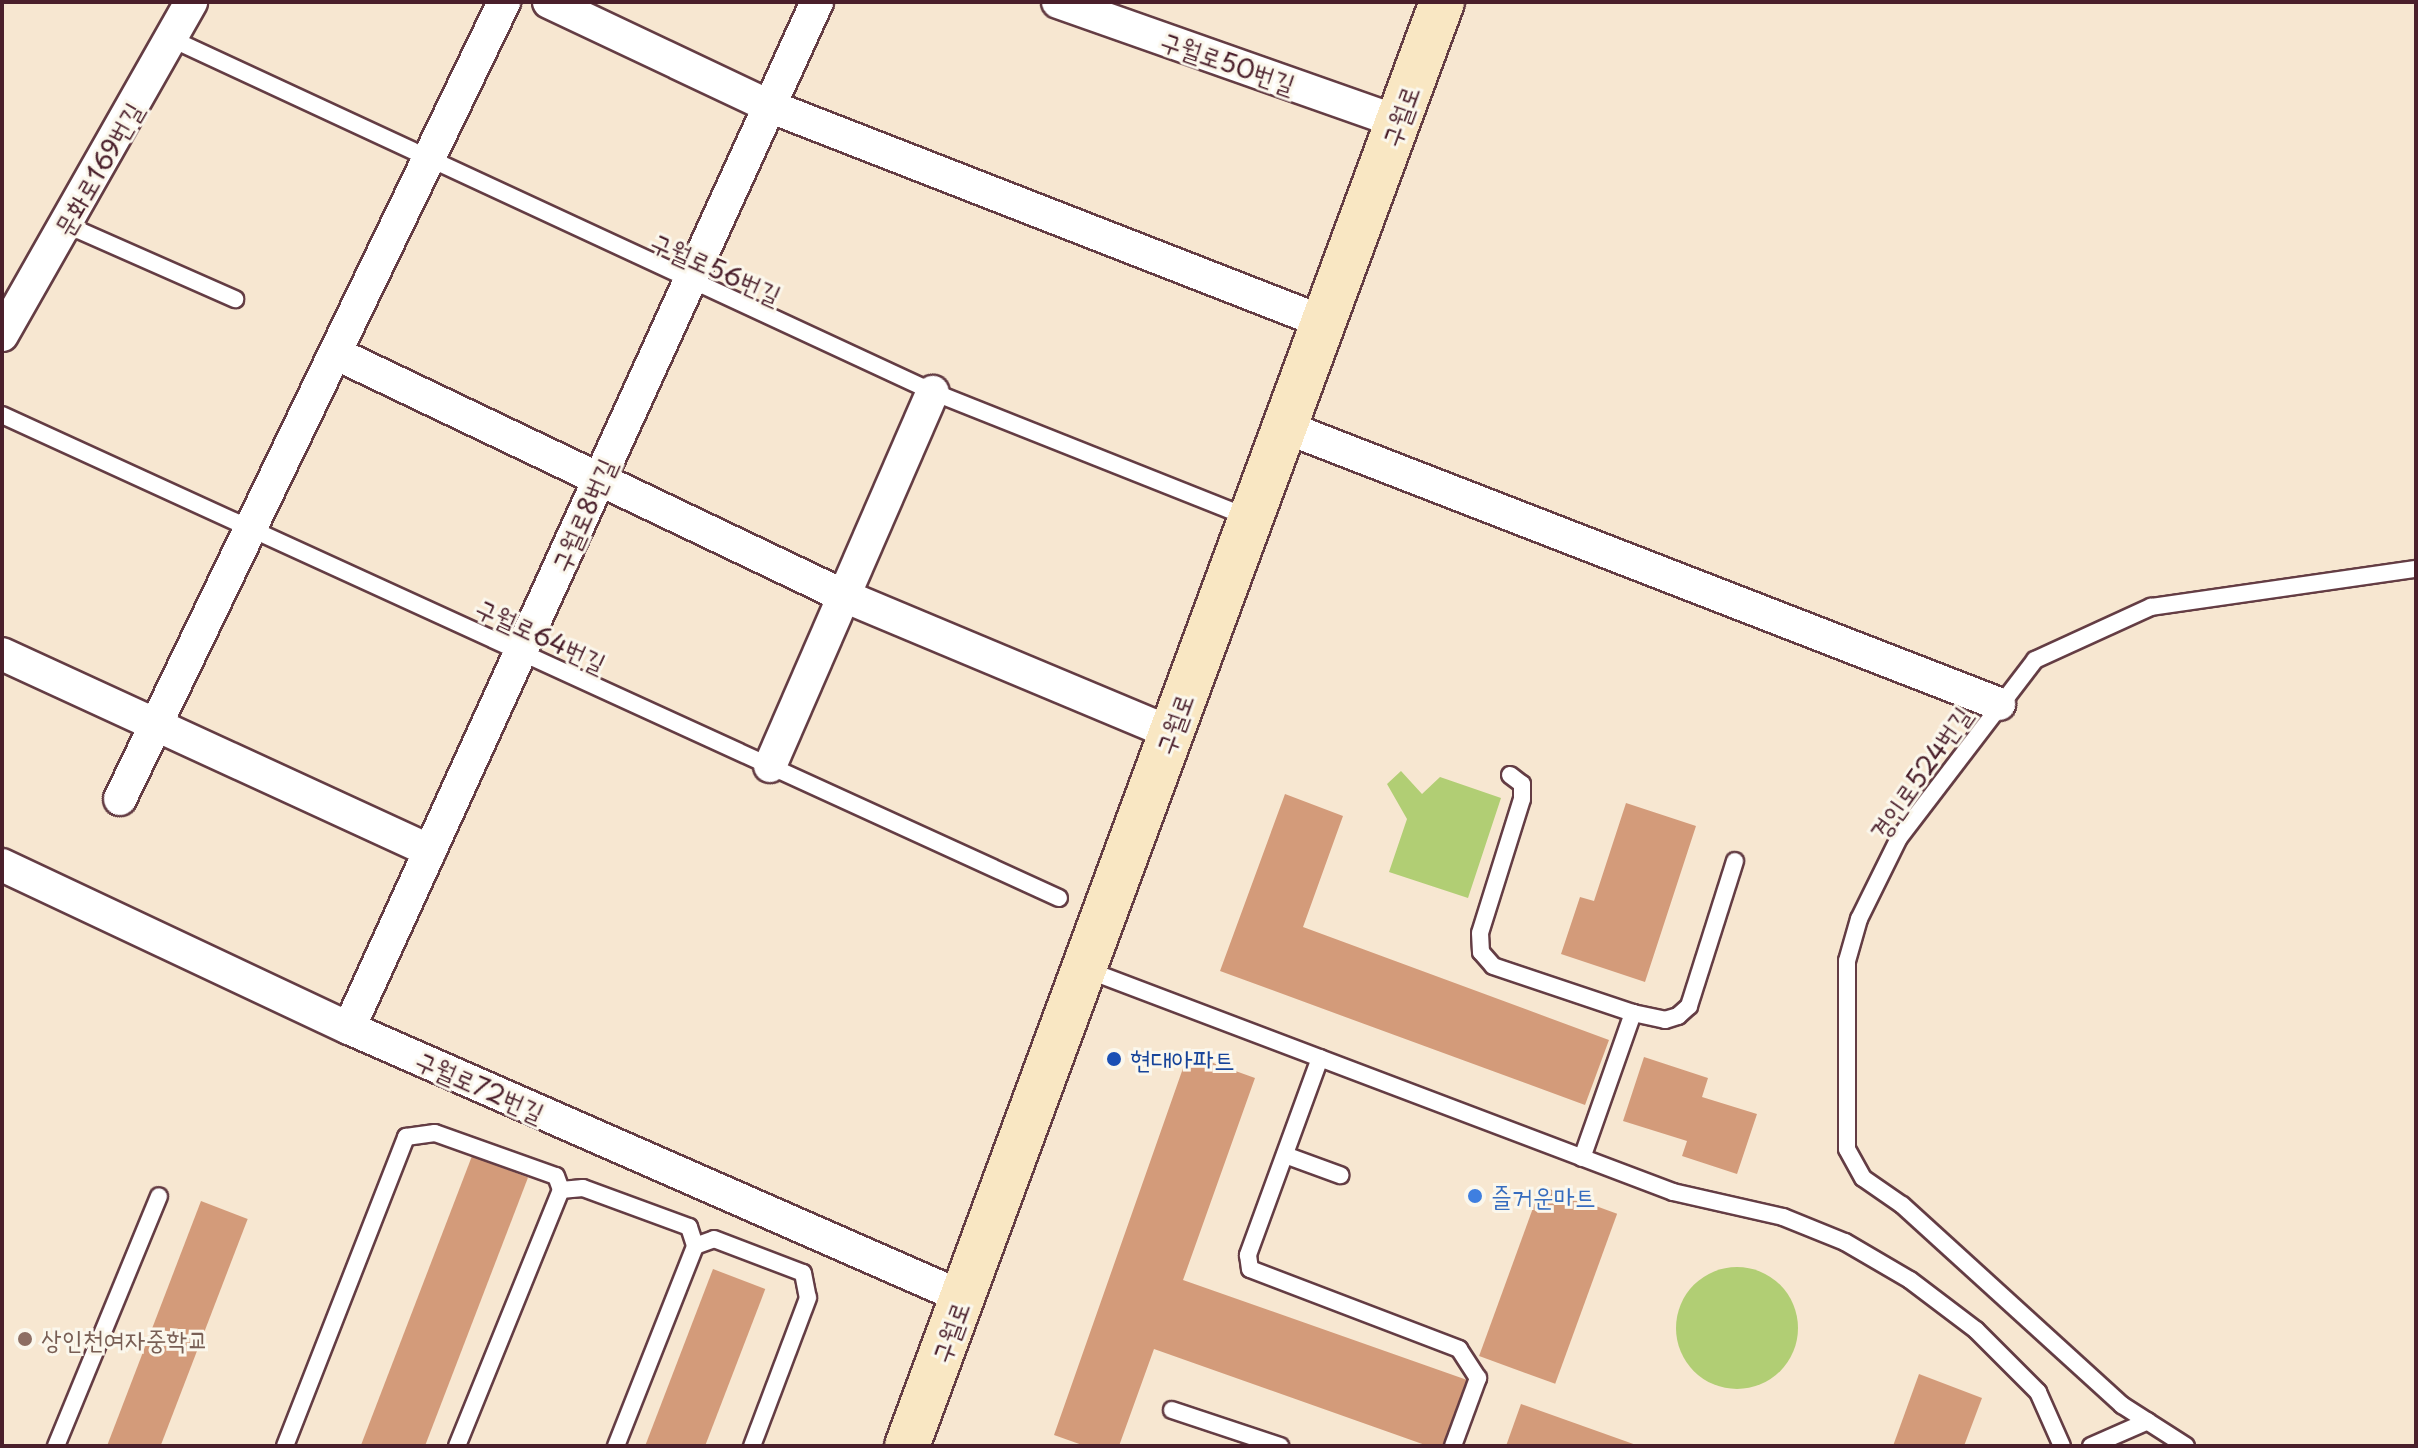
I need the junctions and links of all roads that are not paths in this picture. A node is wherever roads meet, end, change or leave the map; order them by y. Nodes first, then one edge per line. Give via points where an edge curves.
1 (191, 2) edge
2 (504, 2) edge
3 (549, 2) edge
4 (817, 2) edge
5 (1058, 2) edge
6 (1442, 2) edge
7 (172, 39) junction
8 (769, 106) junction
9 (1398, 122) junction
10 (431, 161) junction
11 (67, 225) junction
12 (689, 283) junction
13 (235, 299) dead end
14 (1323, 322) junction
15 (2, 335) edge
16 (337, 354) junction
17 (933, 392) junction
18 (2, 415) edge
19 (1285, 427) junction
20 (599, 479) junction
21 (1250, 519) junction
22 (252, 529) junction
23 (2416, 569) edge
24 (844, 596) junction
25 (520, 652) junction
26 (2, 654) edge
27 (1999, 704) junction
28 (155, 727) junction
29 (1171, 733) junction
30 (770, 766) junction
31 (1510, 775) dead end
32 (120, 799) dead end
33 (430, 851) junction
34 (1735, 861) dead end
35 (2, 865) edge
36 (1059, 898) dead end
37 (1084, 969) junction
38 (1633, 1013) junction
39 (349, 1028) junction
40 (1320, 1058) junction
41 (1285, 1155) junction
42 (1582, 1158) junction
43 (1340, 1175) dead end
44 (561, 1190) junction
45 (159, 1196) dead end
46 (695, 1246) junction
47 (962, 1297) junction
48 (1172, 1410) dead end
49 (2148, 1421) junction
50 (917, 1443) edge
51 (56, 1446) edge
52 (285, 1446) edge
53 (457, 1446) edge
54 (616, 1446) edge
55 (752, 1446) edge
56 (1280, 1446) edge
57 (1453, 1446) edge
58 (2062, 1446) edge
59 (2091, 1446) edge
60 (2186, 1446) edge

1 - 7 street, 문화로169번길
2 - 10 street
3 - 8 street
4 - 8 street, 구월로8번길
5 - 9 street, 구월로50번길
6 - 9 main road, 구월로
7 - 10 lane, 구월로56번길
7 - 11 street, 문화로169번길
8 - 12 street, 구월로8번길
8 - 14 street
9 - 14 main road, 구월로
10 - 12 lane, 구월로56번길
10 - 16 street
11 - 13 lane
11 - 15 street, 문화로169번길
12 - 17 lane, 구월로56번길
12 - 20 street, 구월로8번길
14 - 19 main road, 구월로
16 - 20 street
16 - 22 street
17 - 21 lane, 구월로56번길
17 - 24 street
18 - 22 lane, 구월로64번길
19 - 21 main road, 구월로
19 - 27 street
20 - 24 street
20 - 25 street, 구월로8번길
21 - 29 main road, 구월로
22 - 25 lane, 구월로64번길
22 - 28 street
23 - 27 lane, 경인로524번길 via 2151,607 2035,660
24 - 29 street
24 - 30 street
25 - 30 lane, 구월로64번길
25 - 33 street, 구월로8번길
26 - 28 street
27 - 49 lane, 경인로524번길 via 1899,838 1859,919 1847,961 1847,1149 1863,1178 1902,1205 2122,1405
28 - 32 street
28 - 33 street
29 - 37 main road, 구월로
30 - 36 lane, 구월로64번길
31 - 38 lane via 1522,784 1522,799 1480,933 1481,952 1493,966
33 - 39 street, 구월로8번길
34 - 38 lane via 1689,1006 1665,1020
35 - 39 street, 구월로72번길
37 - 40 lane
37 - 47 main road, 구월로
38 - 42 lane
39 - 47 street, 구월로72번길
40 - 41 lane
40 - 42 lane
41 - 43 lane
41 - 57 lane via 1248,1255 1250,1269 1459,1349 1478,1378
42 - 58 lane via 1673,1192 1783,1217 1845,1242 1910,1280 1976,1330 2038,1392
44 - 46 lane via 583,1188 689,1227
44 - 52 lane via 556,1176 435,1133 406,1137
44 - 53 lane
45 - 51 lane
46 - 54 lane
46 - 55 lane via 714,1239 803,1273 808,1298
47 - 50 main road, 구월로
48 - 56 lane
49 - 59 lane
49 - 60 lane, 경인로524번길

